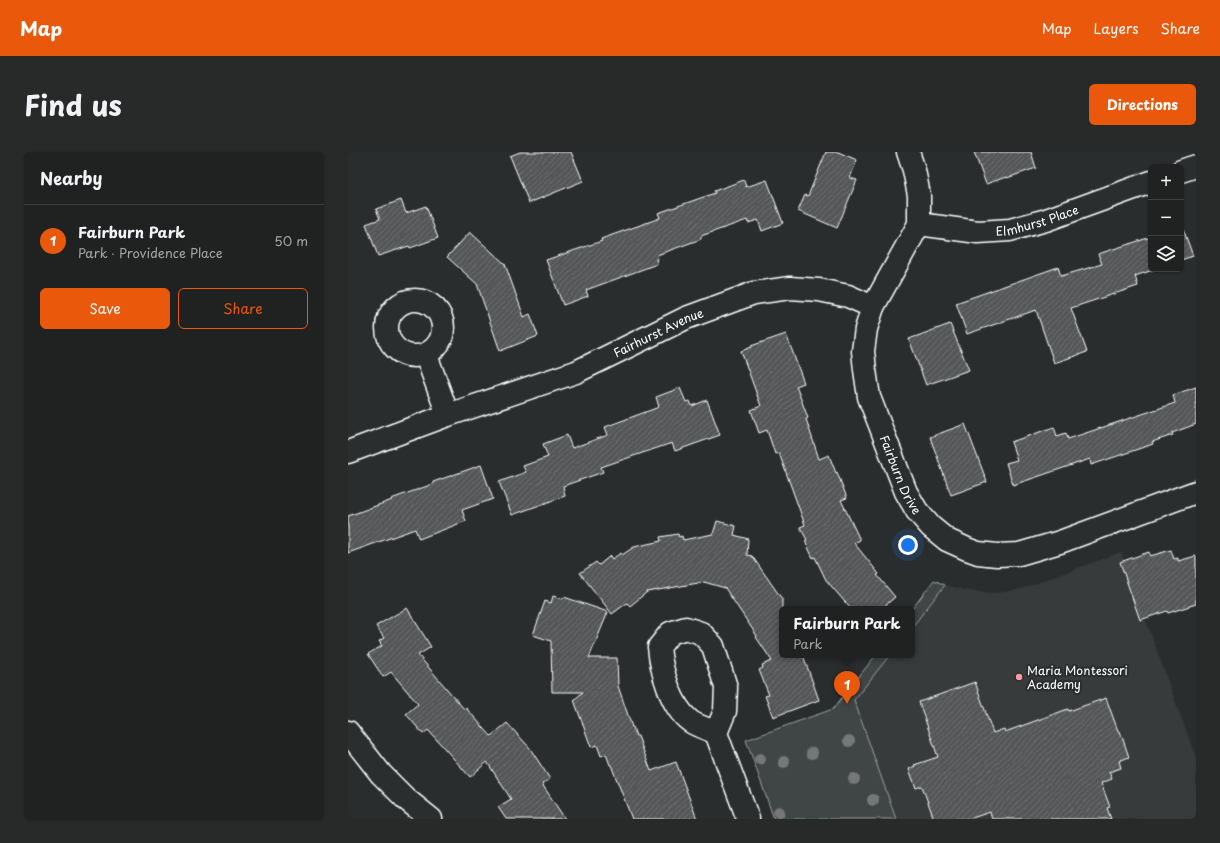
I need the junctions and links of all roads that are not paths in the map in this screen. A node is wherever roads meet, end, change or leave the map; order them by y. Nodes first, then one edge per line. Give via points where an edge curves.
1 (908, 152) edge
2 (1196, 166) edge
3 (1184, 170) edge
4 (1148, 183) edge
5 (919, 224) junction
6 (873, 307) junction
7 (426, 355) dead end
8 (448, 414) junction
9 (348, 452) edge
10 (1196, 492) edge
11 (716, 732) dead end
12 (351, 741) edge
13 (431, 819) edge
14 (748, 819) edge

1 - 5 street, Fairburn Drive via 920,195
2 - 3 street
4 - 5 street, Elmhurst Place via 1046,220 1010,230 978,232
5 - 6 street, Fairburn Drive
6 - 8 street, Fairhurst Avenue via 848,296 819,290 790,288 754,293 686,318 576,372
6 - 10 street, Fairburn Drive via 863,351 869,396 916,512 947,540 978,553 1019,554 1060,542
7 - 8 street
8 - 9 street, Fairhurst Avenue
11 - 14 street
12 - 13 street via 406,799

